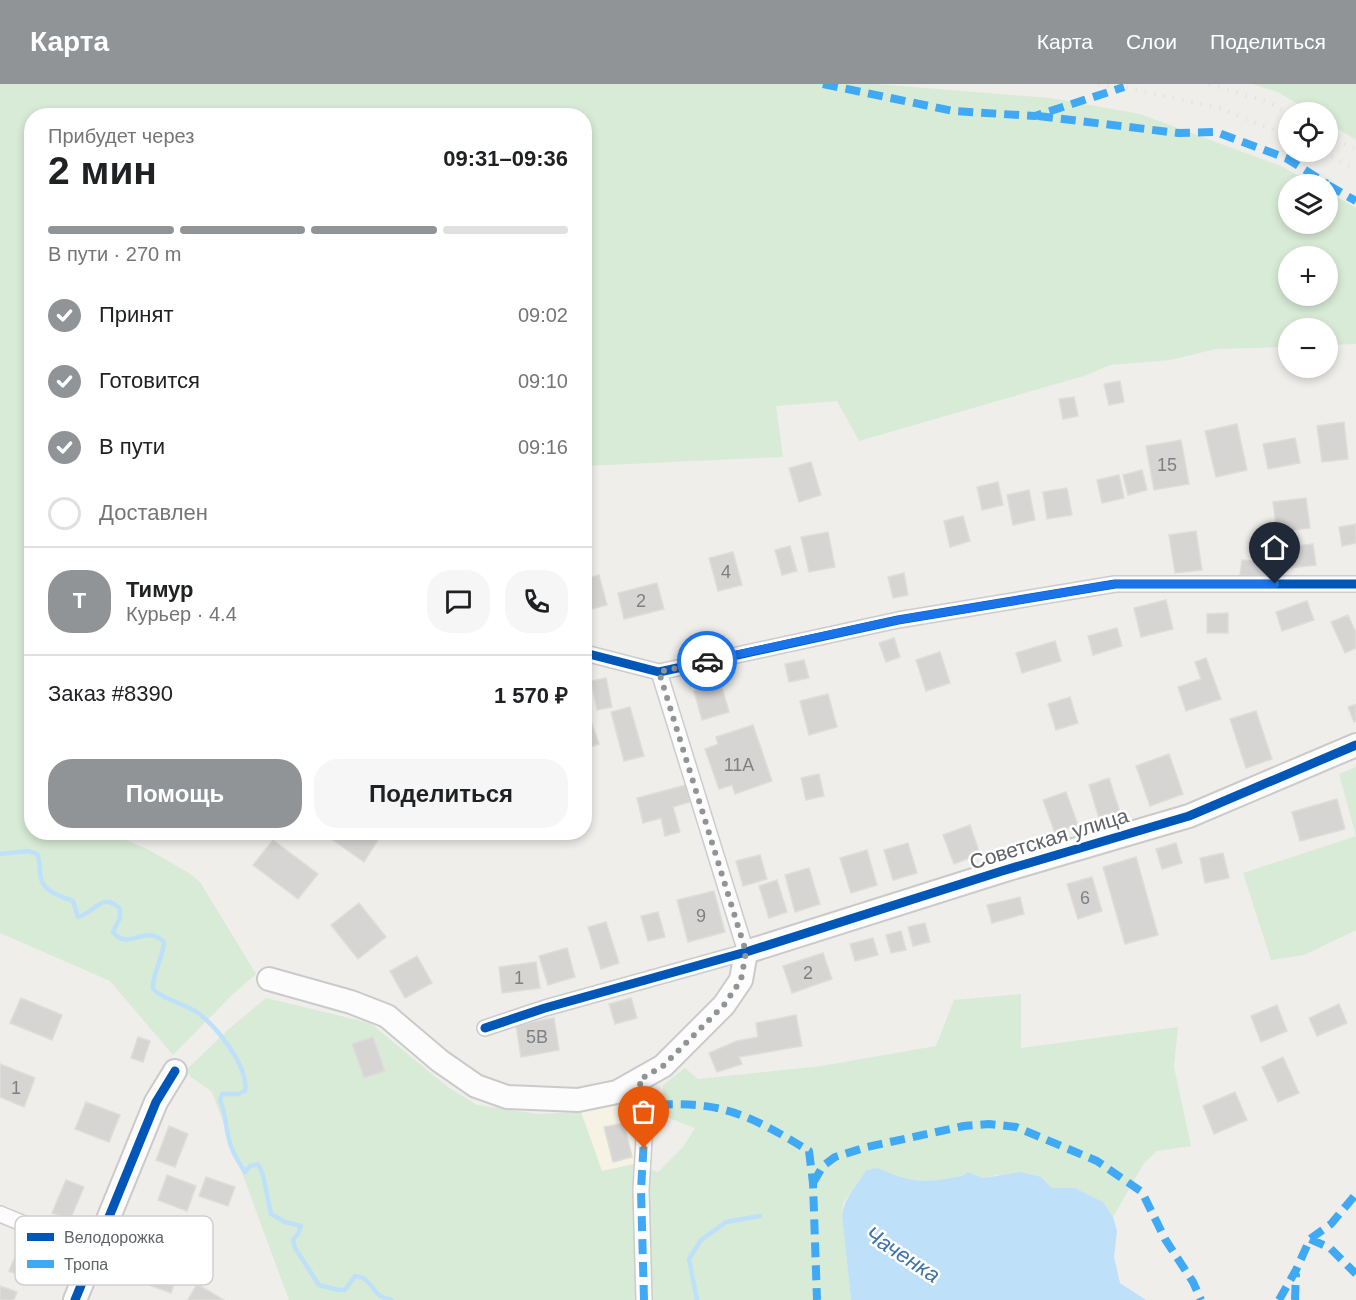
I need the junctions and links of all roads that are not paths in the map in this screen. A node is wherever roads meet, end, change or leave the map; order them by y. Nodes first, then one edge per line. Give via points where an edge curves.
1 (1356, 584) edge
2 (592, 655) edge
3 (659, 672) junction
4 (1356, 745) edge
5 (746, 952) junction
6 (269, 979) dead end
7 (485, 1028) dead end
8 (175, 1071) dead end
9 (639, 1080) junction
10 (0, 1214) edge
11 (108, 1216) edge
12 (15, 1220) edge
13 (81, 1285) edge
14 (75, 1300) edge
15 (644, 1300) edge

1 - 3 street via 1115,584 898,620
2 - 3 street
3 - 5 street
4 - 5 street, Советская улица via 1189,816
5 - 7 street
5 - 9 street via 741,980 724,1005 663,1066
6 - 9 street via 387,1016 476,1086 507,1097 578,1100 616,1092
8 - 11 street via 156,1102
9 - 15 street via 646,1105 641,1190
10 - 12 street
13 - 14 street

